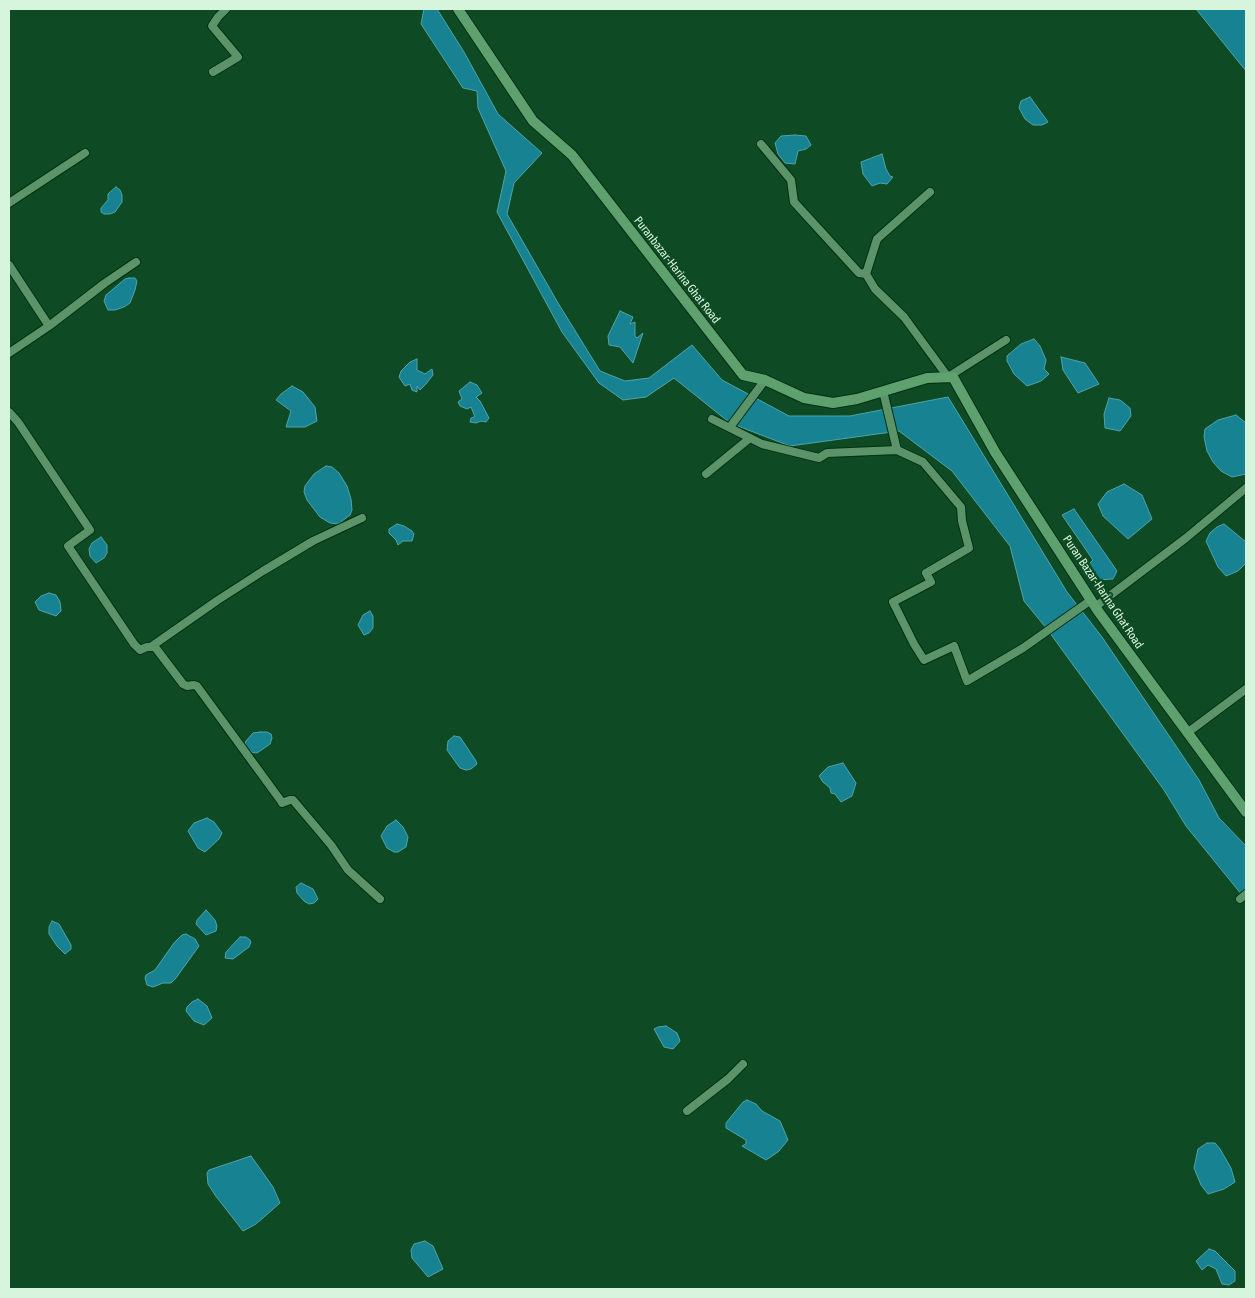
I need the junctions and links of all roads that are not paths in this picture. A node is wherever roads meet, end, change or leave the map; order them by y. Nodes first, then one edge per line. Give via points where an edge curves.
1 (226, 9) edge
2 (458, 9) edge
3 (213, 72) dead end
4 (762, 144) dead end
5 (85, 153) dead end
6 (930, 192) dead end
7 (9, 203) edge
8 (136, 262) dead end
9 (9, 266) edge
10 (866, 274) junction
11 (49, 326) junction
12 (1006, 340) dead end
13 (9, 353) edge
14 (951, 377) junction
15 (765, 380) junction
16 (883, 390) junction
17 (9, 412) edge
18 (712, 419) dead end
19 (730, 428) junction
20 (750, 438) junction
21 (897, 450) junction
22 (706, 474) dead end
23 (1246, 488) edge
24 (362, 518) dead end
25 (1093, 603) junction
26 (152, 646) junction
27 (1246, 689) edge
28 (1187, 733) junction
29 (1246, 810) edge
30 (380, 899) dead end
31 (744, 1064) dead end
32 (687, 1110) dead end

1 - 3 street via 212,26 238,57
2 - 15 main road, Puranbazar-Harina Ghat Road via 533,121 572,155 743,375
4 - 10 street via 791,180 794,202 859,273
5 - 7 street
6 - 10 street via 878,239
8 - 11 street
9 - 11 street
10 - 14 street via 875,289 904,317
11 - 13 street
12 - 14 street
14 - 16 main road, Puranbazar-Harina Ghat Road via 927,378
14 - 25 main road, Puran Bazar-Harina Ghat Road via 995,452
15 - 16 main road, Puranbazar-Harina Ghat Road via 804,398 833,403
15 - 19 street
16 - 21 street
17 - 26 street via 90,530 68,546 134,644 140,650
18 - 19 street
19 - 20 street
20 - 21 street via 819,458 827,453
20 - 22 street
21 - 25 street via 923,462 961,507 969,548 926,573 931,582 893,602 924,660 954,646 967,681
23 - 25 street via 1186,538
24 - 26 street via 322,536 263,571
25 - 28 main road, Puran Bazar-Harina Ghat Road
26 - 30 street via 185,686 197,686 280,801 293,800 331,844 348,870
27 - 28 street
28 - 29 main road, Puran Bazar-Harina Ghat Road
31 - 32 street

